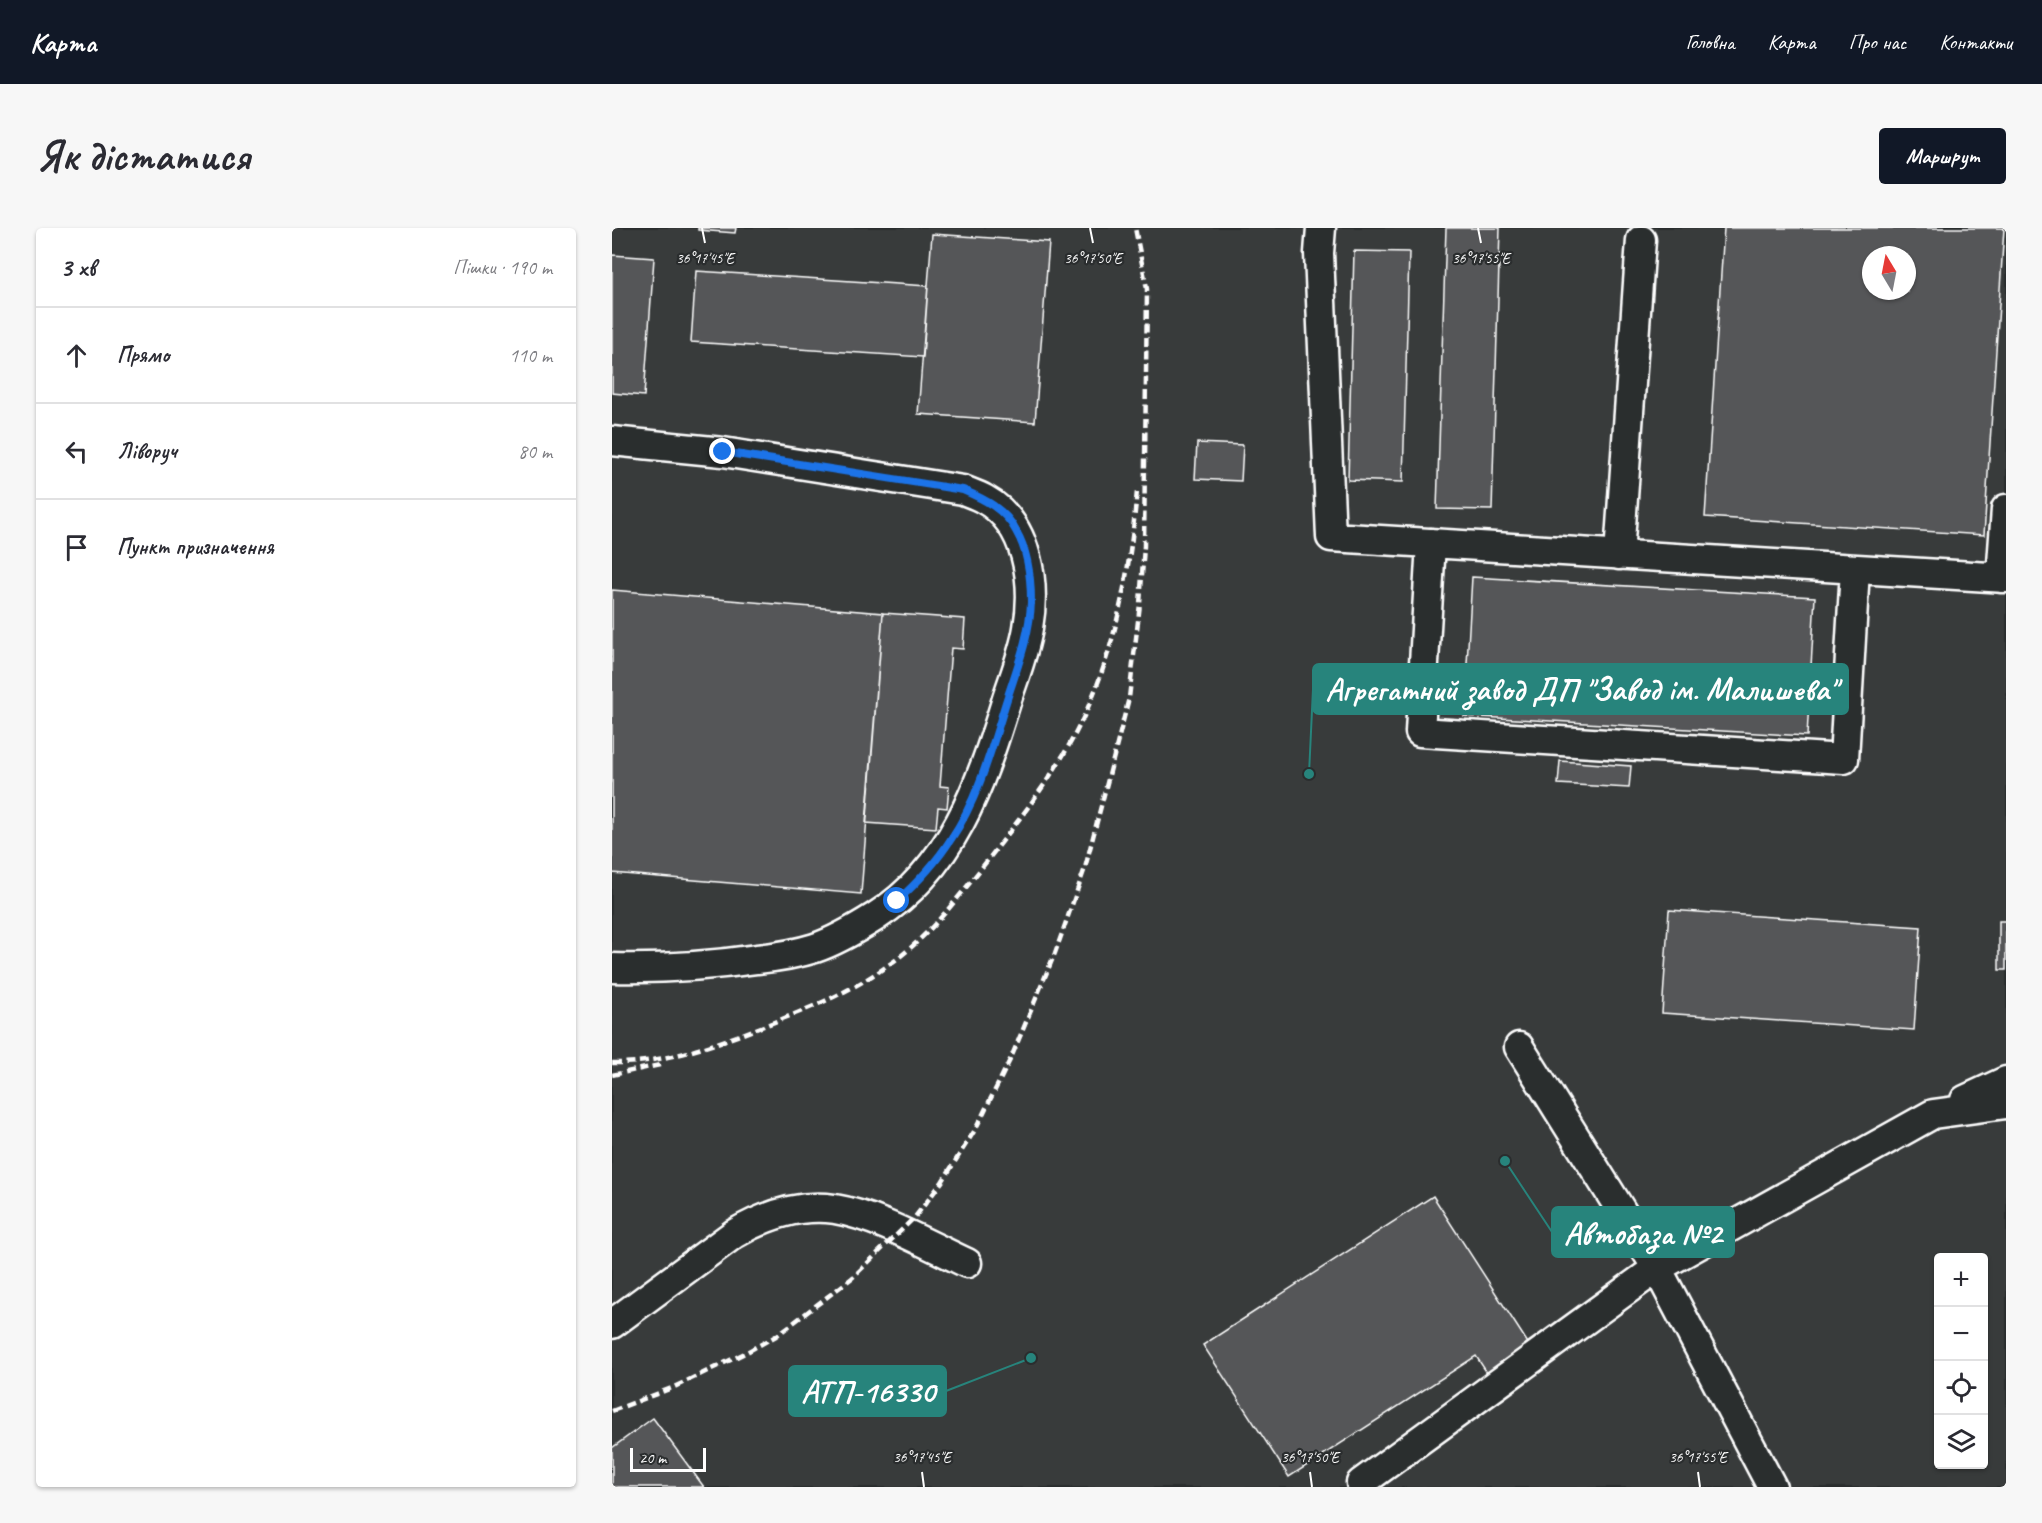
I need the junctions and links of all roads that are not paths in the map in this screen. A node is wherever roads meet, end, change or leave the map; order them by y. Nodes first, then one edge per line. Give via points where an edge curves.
1 (1321, 228) edge
2 (1641, 240) dead end
3 (612, 441) edge
4 (2006, 509) edge
5 (1431, 543) junction
6 (1619, 555) junction
7 (1855, 569) junction
8 (2003, 578) edge
9 (612, 968) edge
10 (1519, 1047) dead end
11 (2006, 1081) edge
12 (2006, 1104) edge
13 (1933, 1114) junction
14 (968, 1263) dead end
15 (1657, 1268) junction
16 (612, 1324) edge
17 (1363, 1487) edge
18 (1772, 1487) edge

1 - 5 lane via 1331,537
2 - 6 lane
3 - 9 lane via 723,452 963,490 1002,512 1016,531 1025,553 1031,602 1022,652 988,760 964,816 934,863 897,901 843,936 814,949 737,962
4 - 8 lane
5 - 6 lane
5 - 7 lane via 1420,732 1844,759
6 - 7 lane
7 - 8 lane
10 - 15 lane
11 - 13 lane
12 - 13 lane
13 - 15 lane
14 - 16 lane via 888,1227 835,1209 793,1211 753,1223 734,1234
15 - 17 lane via 1361,1482
15 - 18 lane

